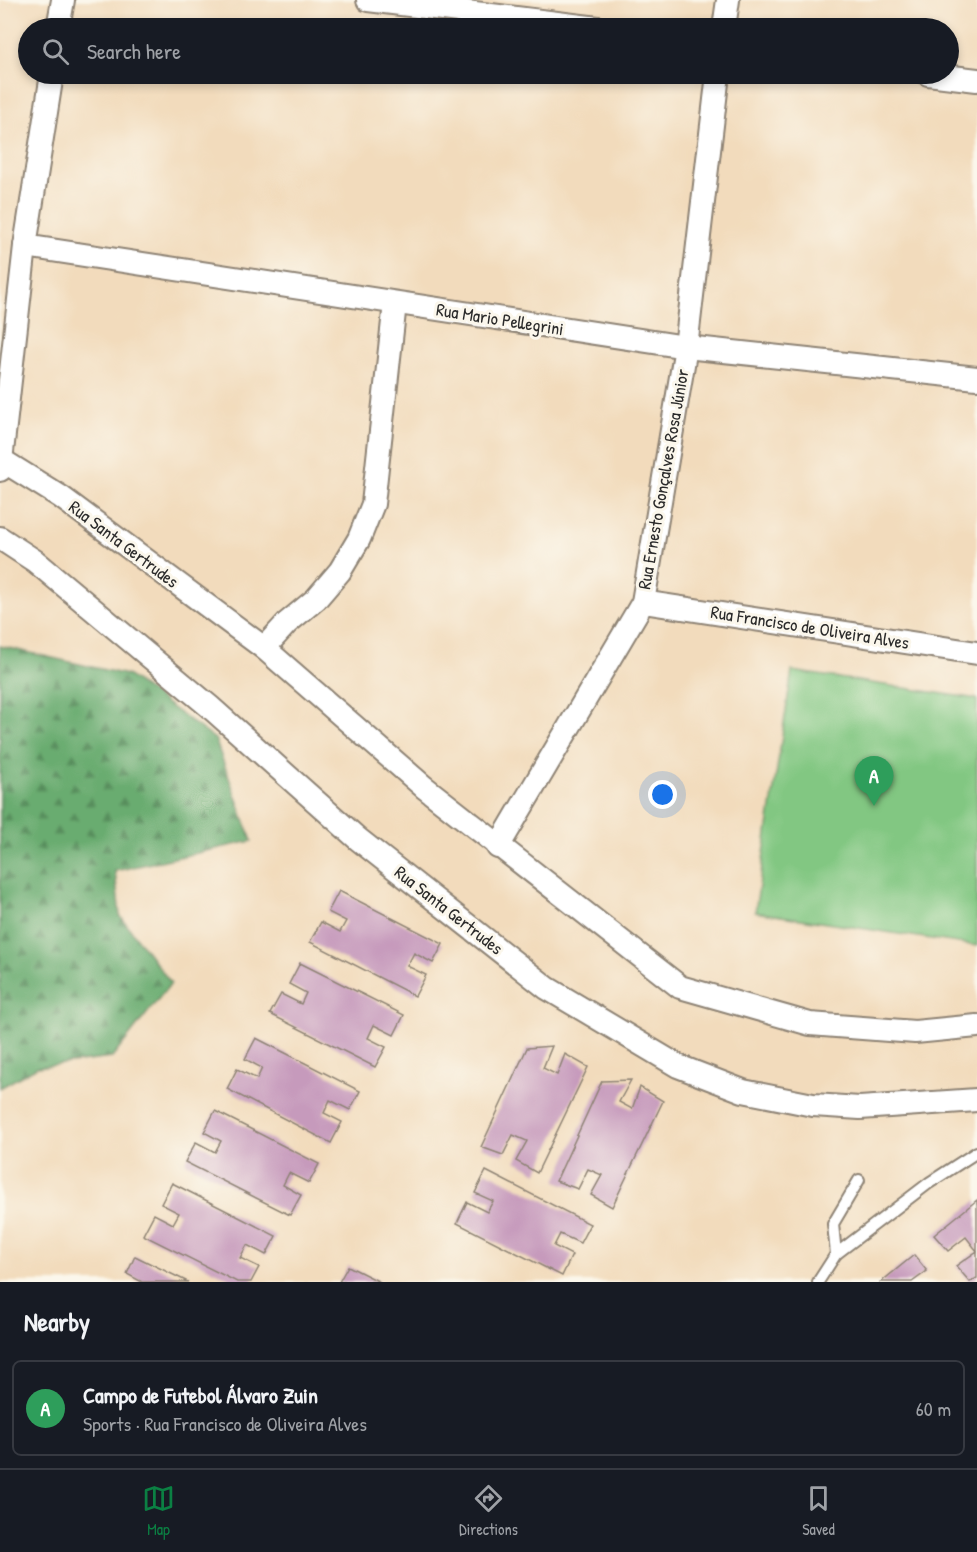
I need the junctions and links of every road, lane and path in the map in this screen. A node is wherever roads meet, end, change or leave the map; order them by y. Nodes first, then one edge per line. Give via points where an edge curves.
1 (63, 0) edge
2 (368, 0) edge
3 (728, 0) edge
4 (60, 18) edge
5 (516, 18) edge
6 (725, 18) edge
7 (959, 78) edge
8 (977, 81) edge
9 (50, 84) edge
10 (717, 84) edge
11 (25, 246) junction
12 (395, 303) junction
13 (686, 347) junction
14 (977, 378) edge
15 (1, 463) edge
16 (0, 538) edge
17 (643, 602) junction
18 (264, 648) junction
19 (977, 653) edge
20 (498, 847) junction
21 (977, 1026) edge
22 (977, 1100) edge
23 (977, 1152) edge
24 (859, 1180) dead end
25 (836, 1254) junction
26 (818, 1282) edge

1 - 4 street
2 - 5 street
3 - 6 street
7 - 8 street
9 - 11 street
10 - 13 street, Rua Ernesto Gonçalves Rosa Júnior
11 - 12 street, Rua Mario Pellegrini
11 - 15 street
12 - 13 street, Rua Mario Pellegrini
12 - 18 street via 369,513 340,571
13 - 14 street, Rua Mario Pellegrini
13 - 17 street, Rua Ernesto Gonçalves Rosa Júnior
15 - 18 street, Rua Santa Gertrudes via 61,497
16 - 22 street, Rua Santa Gertrudes via 35,561 210,707 358,839 547,988 678,1066 743,1091 813,1105 860,1108
17 - 19 street, Rua Francisco de Oliveira Alves
17 - 20 street, Rua Ernesto Gonçalves Rosa Júnior
18 - 20 street, Rua Santa Gertrudes
20 - 21 street, Rua Santa Gertrudes via 680,987 810,1024 915,1032
23 - 25 lane via 929,1183
24 - 25 lane via 833,1224
25 - 26 lane

